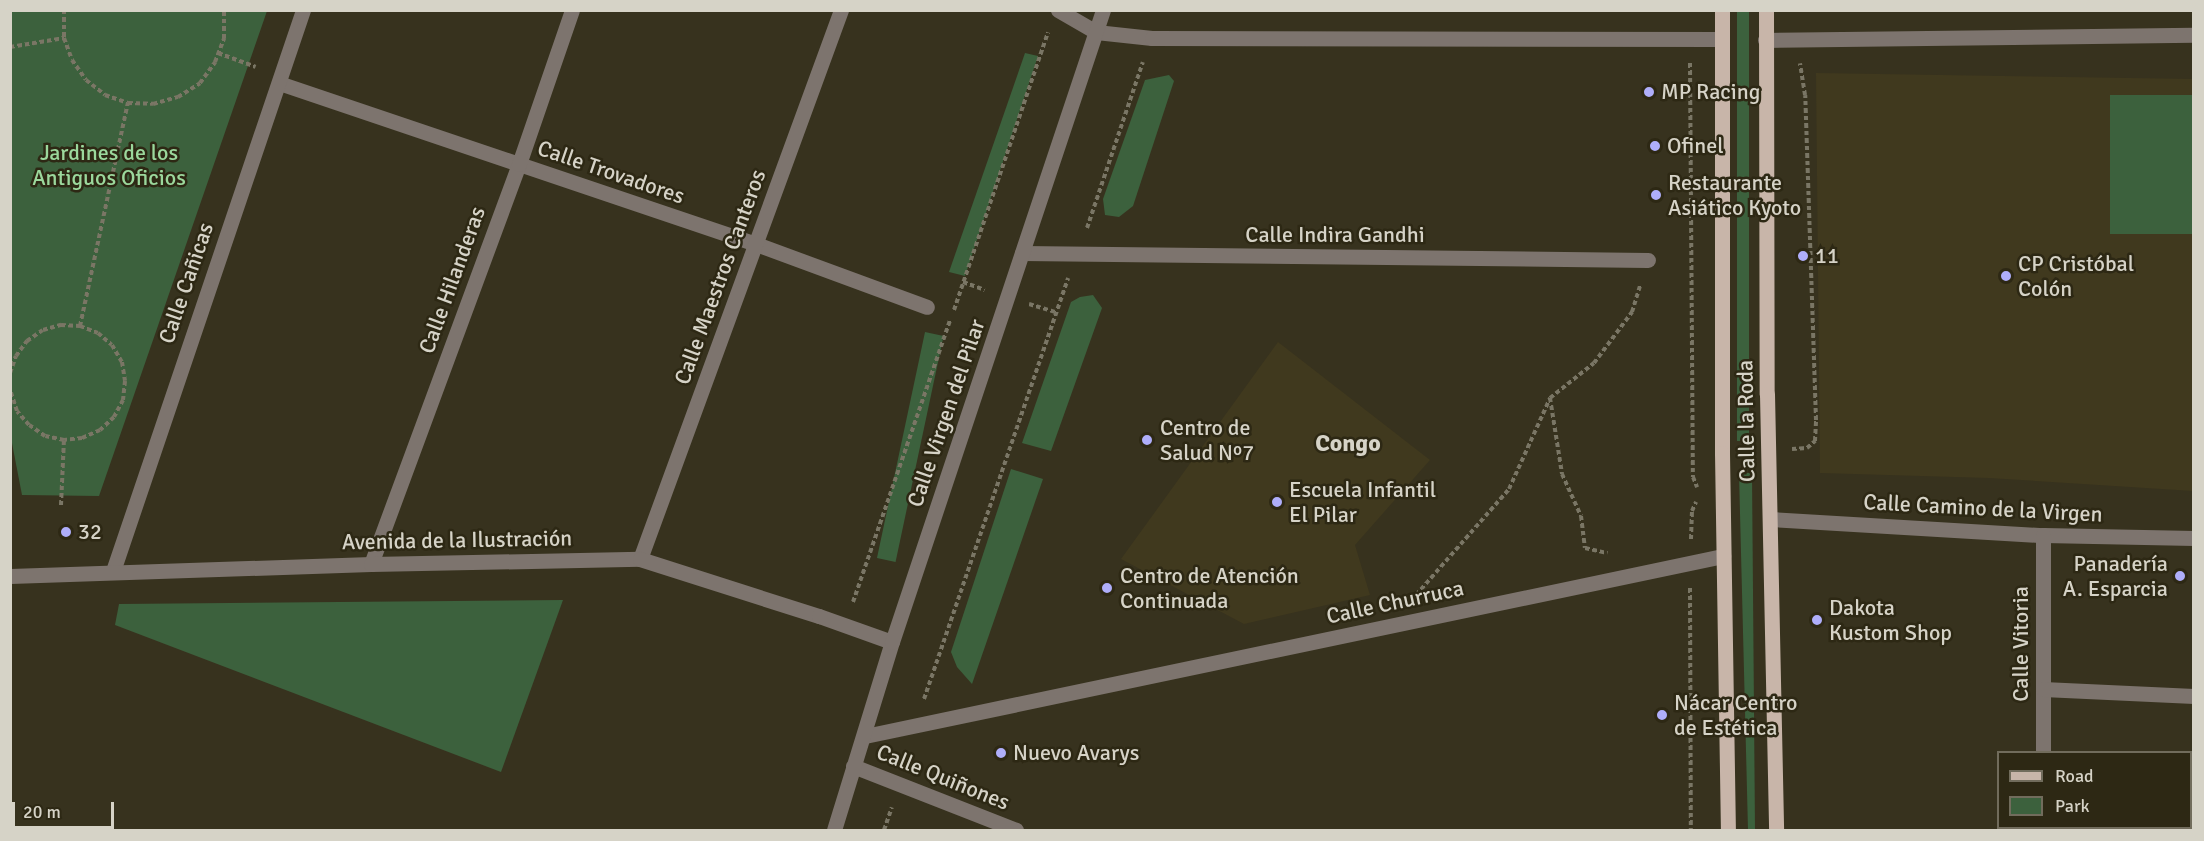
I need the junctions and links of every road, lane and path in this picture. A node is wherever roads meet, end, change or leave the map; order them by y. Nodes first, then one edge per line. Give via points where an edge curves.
1 (64, 10) edge
2 (224, 10) edge
3 (303, 10) edge
4 (572, 10) edge
5 (841, 10) edge
6 (1058, 10) edge
7 (1103, 10) edge
8 (1722, 10) edge
9 (1766, 10) edge
10 (1096, 32) junction
11 (2193, 35) edge
12 (64, 38) junction
13 (1152, 38) junction
14 (1722, 39) junction
15 (1692, 40) junction
16 (1765, 40) junction
17 (1796, 40) junction
18 (10, 47) edge
19 (218, 53) junction
20 (256, 67) dead end
21 (279, 83) junction
22 (128, 103) junction
23 (519, 164) junction
24 (756, 244) junction
25 (1022, 253) junction
26 (1078, 254) junction
27 (1648, 260) joint
28 (927, 307) dead end
29 (80, 326) junction
30 (10, 373) edge
31 (10, 389) edge
32 (1550, 398) junction
33 (64, 440) junction
34 (1768, 449) junction
35 (1722, 450) junction
36 (1692, 451) junction
37 (61, 505) dead end
38 (1770, 519) junction
39 (2043, 535) junction
40 (2193, 538) edge
41 (1619, 555) dead end
42 (1723, 556) junction
43 (640, 560) junction
44 (1690, 563) junction
45 (371, 564) junction
46 (113, 571) junction
47 (10, 576) edge
48 (1391, 626) junction
49 (892, 642) junction
50 (2043, 689) junction
51 (2193, 696) edge
52 (916, 725) junction
53 (865, 736) junction
54 (2043, 751) edge
55 (854, 766) junction
56 (900, 784) junction
57 (834, 831) edge
58 (884, 831) edge
59 (1016, 831) edge
60 (1691, 831) edge
61 (1728, 831) edge
62 (1776, 831) edge

1 - 12 path
2 - 19 path via 224,38
3 - 21 street, Calle Cañicas
4 - 23 street, Calle Hilanderas
5 - 24 street, Calle Maestros Canteros
6 - 10 street
7 - 10 street, Calle Virgen del Pilar
8 - 14 main road, Calle la Roda
9 - 16 main road, Calle la Roda
10 - 13 street
10 - 25 street, Calle Virgen del Pilar
11 - 17 street
12 - 18 path
12 - 22 path via 72,60 86,80 105,94
13 - 15 street
13 - 26 path
14 - 15 street
14 - 35 main road, Calle la Roda
15 - 36 path
16 - 17 street
16 - 34 main road, Calle la Roda
17 - 34 path via 1805,95 1815,441 1807,448
19 - 20 path
19 - 22 path via 200,83 178,97 153,104
21 - 23 street, Calle Trovadores
21 - 46 street, Calle Cañicas
22 - 29 path
23 - 24 street, Calle Trovadores
23 - 45 street, Calle Hilanderas
24 - 28 street, Calle Trovadores
24 - 43 street, Calle Maestros Canteros
25 - 26 street, Calle Indira Gandhi
25 - 49 street, Calle Virgen del Pilar
26 - 27 street, Calle Indira Gandhi
26 - 52 path
27 - 32 path via 1632,312 1594,363
29 - 30 path via 61,325 35,336 16,356
29 - 33 path via 98,333 112,345 124,372 123,400 114,417 100,430
31 - 33 path via 17,411 29,425 45,436
32 - 41 path via 1562,474 1581,516 1585,548
32 - 48 path via 1509,489 1447,556
33 - 37 path
34 - 38 main road, Calle la Roda
35 - 36 path
35 - 42 main road, Calle la Roda
36 - 44 path via 1693,477 1700,494 1692,511
38 - 39 street, Calle Camino de la Virgen
38 - 62 main road, Calle la Roda
39 - 40 street, Calle Camino de la Virgen
39 - 50 street, Calle Vitoria
42 - 44 street, Calle Churruca
42 - 61 main road, Calle la Roda
43 - 45 street, Avenida de la Ilustración
43 - 49 street, Avenida de la Ilustración
44 - 48 street, Calle Churruca
44 - 60 path
45 - 46 street, Avenida de la Ilustración
46 - 47 street, Avenida de la Ilustración
48 - 52 street, Calle Churruca
49 - 53 street, Calle Virgen del Pilar
50 - 51 street
50 - 54 street, Calle Vitoria
52 - 53 street, Calle Churruca
53 - 55 street, Calle Virgen del Pilar
55 - 56 street, Calle Quiñones
55 - 57 street, Calle Virgen del Pilar
56 - 58 path
56 - 59 street, Calle Quiñones

